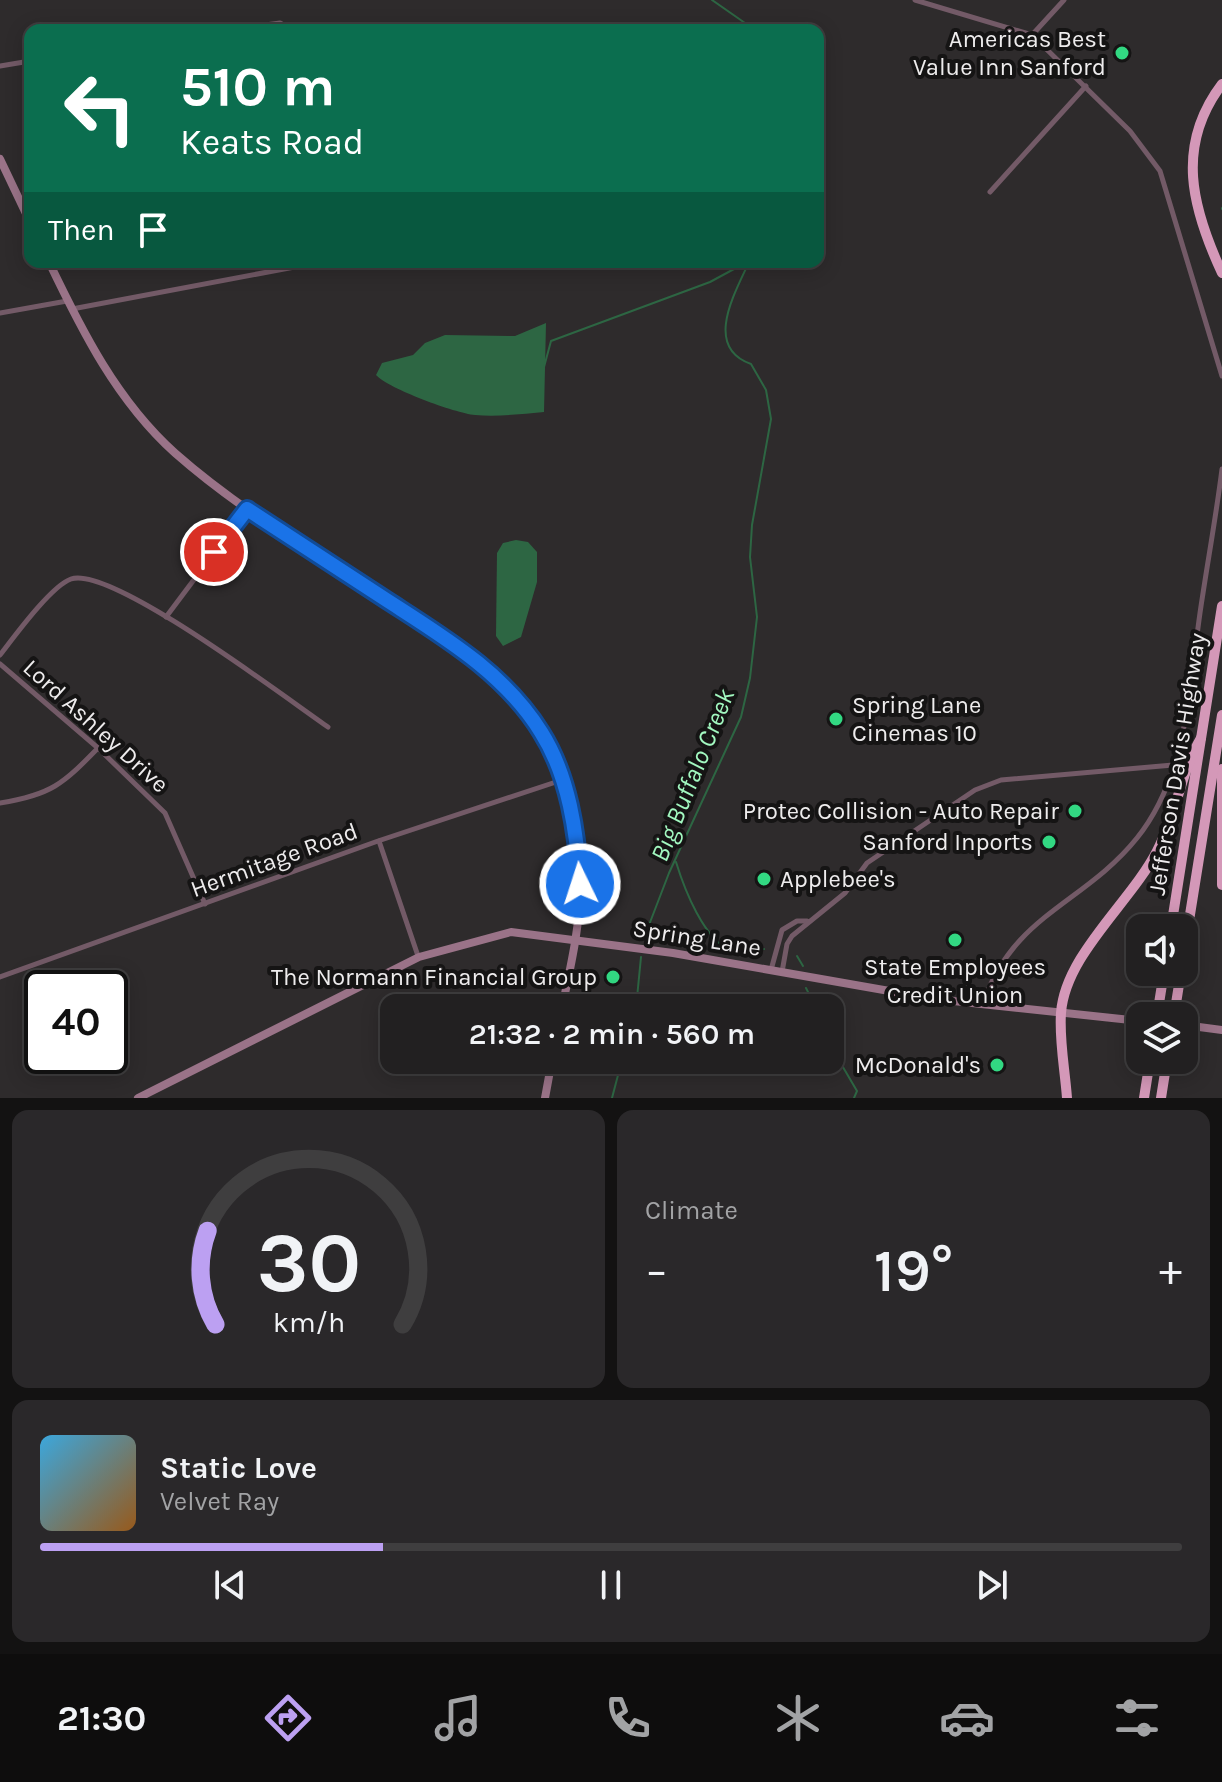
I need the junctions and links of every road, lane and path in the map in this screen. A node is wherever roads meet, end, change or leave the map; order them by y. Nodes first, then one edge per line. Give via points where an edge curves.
1 (915, 0) edge
2 (1064, 0) edge
3 (1032, 35) junction
4 (24, 62) edge
5 (0, 66) edge
6 (1222, 84) edge
7 (1086, 86) junction
8 (0, 159) edge
9 (990, 192) dead end
10 (24, 209) edge
11 (1204, 227) junction
12 (1222, 254) edge
13 (52, 268) edge
14 (286, 268) edge
15 (1222, 273) edge
16 (69, 305) junction
17 (0, 313) edge
18 (1222, 376) edge
19 (1222, 469) edge
20 (247, 509) junction
21 (1222, 606) edge
22 (166, 617) junction
23 (0, 655) edge
24 (0, 664) edge
25 (1222, 715) edge
26 (328, 727) dead end
27 (1201, 738) junction
28 (98, 748) junction
29 (1174, 765) junction
30 (1222, 769) edge
31 (562, 780) junction
32 (0, 803) edge
33 (378, 841) junction
34 (1222, 885) edge
35 (205, 904) junction
36 (1173, 914) edge
37 (1190, 914) edge
38 (808, 921) junction
39 (575, 939) junction
40 (419, 957) junction
41 (771, 970) junction
42 (782, 972) junction
43 (0, 977) edge
44 (565, 994) edge
45 (983, 1005) junction
46 (1061, 1014) junction
47 (1126, 1019) edge
48 (1198, 1027) edge
49 (1222, 1030) edge
50 (549, 1074) edge
51 (1148, 1074) edge
52 (1165, 1074) edge
53 (138, 1098) edge
54 (545, 1098) edge
55 (1067, 1098) edge
56 (1144, 1098) edge
57 (1161, 1098) edge

1 - 3 street
2 - 3 street
3 - 7 street
4 - 5 street
6 - 11 highway via 1200,121 1191,154 1192,188
7 - 9 street
7 - 18 street via 1160,171
8 - 10 street
11 - 12 highway
11 - 15 highway
13 - 16 street
14 - 16 street
16 - 17 street
16 - 20 street via 129,407 175,453
19 - 29 street
20 - 22 street
20 - 31 street via 484,666 536,724
21 - 27 highway, Jefferson Davis Highway
22 - 23 street via 122,589 94,578 70,579
22 - 26 street
24 - 28 street, Lord Ashley Drive
25 - 37 highway, Jefferson Davis Highway
27 - 36 highway, Jefferson Davis Highway
27 - 46 highway via 1174,818 1075,971
28 - 32 street via 63,784 31,798
28 - 35 street, Lord Ashley Drive via 165,813
29 - 38 street via 987,783 867,863 845,893
29 - 45 street via 1165,792 1138,837 1108,871 1039,919 1016,942
30 - 34 highway
31 - 33 street, Hermitage Road
31 - 39 street via 577,837
33 - 35 street, Hermitage Road
33 - 40 street
35 - 43 street, Hermitage Road
38 - 41 street via 782,930
38 - 42 street via 787,944
39 - 40 street, Spring Lane via 511,932
39 - 41 street, Spring Lane
39 - 44 street
40 - 53 street, Spring Lane
41 - 42 street, Spring Lane
42 - 45 street, Spring Lane
45 - 46 street, Spring Lane
46 - 47 street, Spring Lane
46 - 55 highway
48 - 49 street
50 - 54 street
51 - 56 highway
52 - 57 highway

